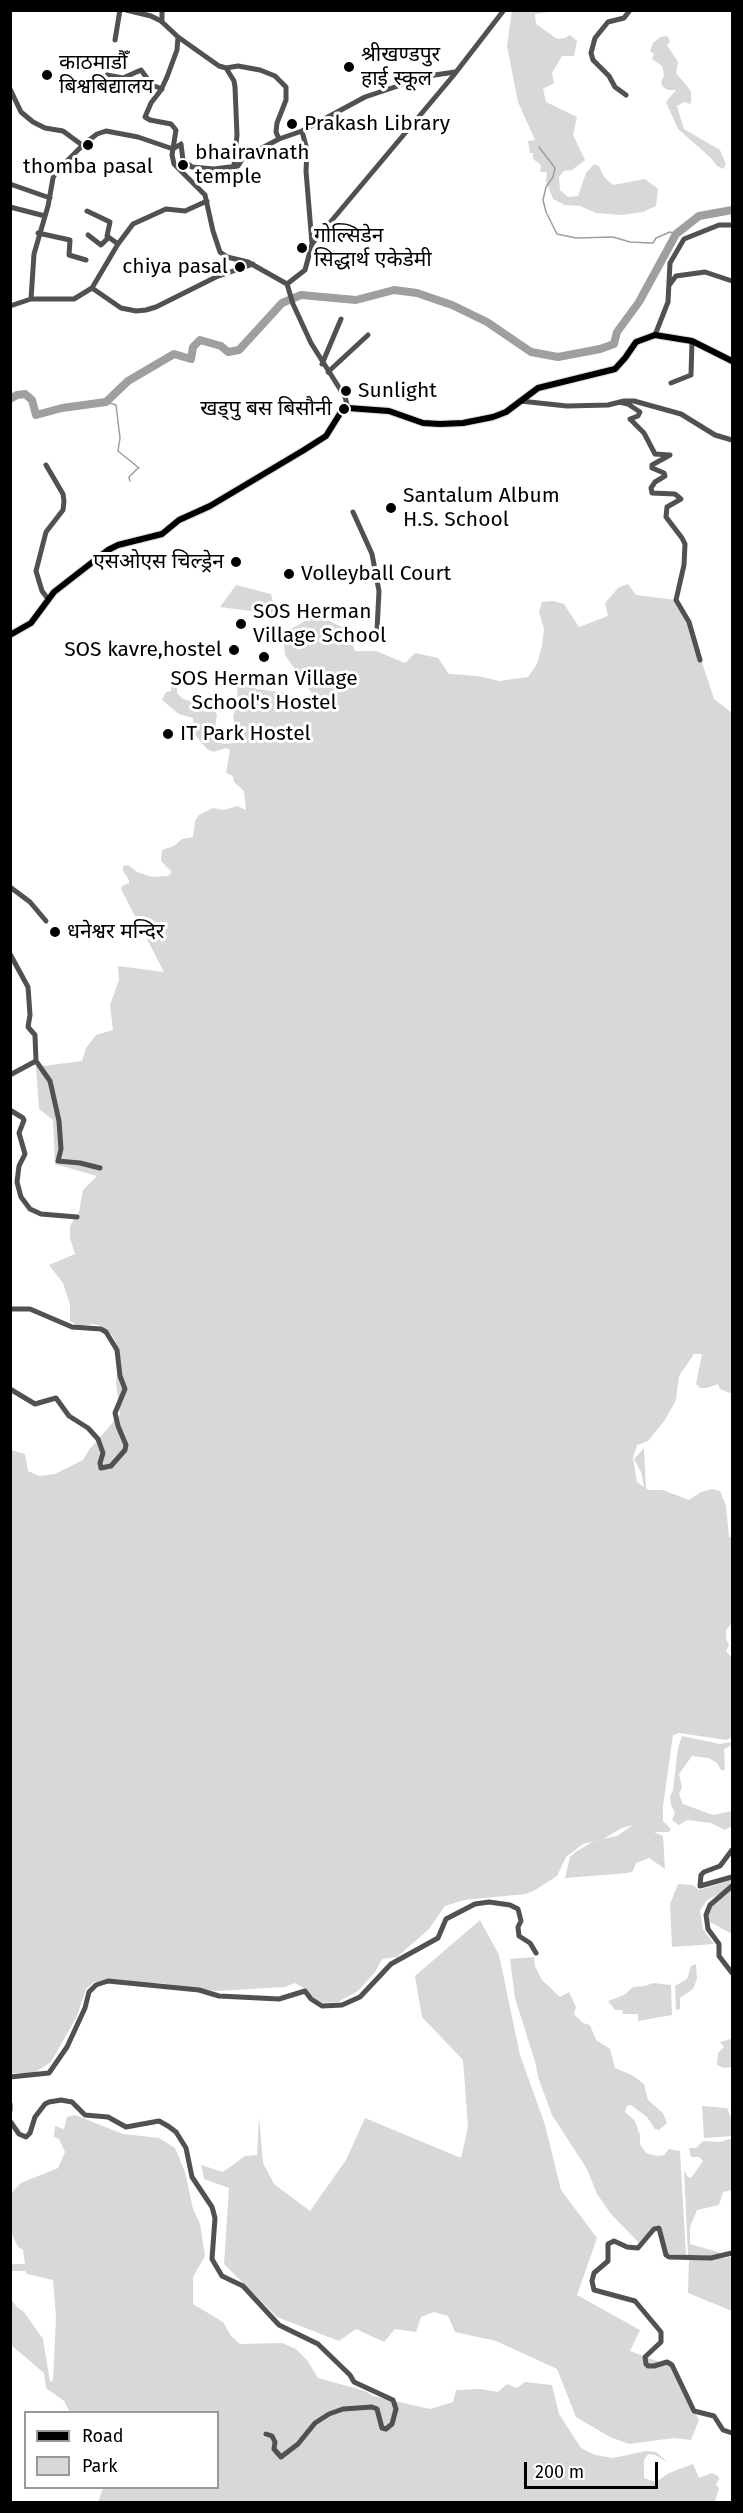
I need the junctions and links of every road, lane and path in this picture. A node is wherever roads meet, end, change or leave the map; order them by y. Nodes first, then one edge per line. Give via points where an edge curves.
1 (120, 10) edge
2 (126, 10) edge
3 (162, 10) edge
4 (504, 10) edge
5 (630, 10) edge
6 (162, 22) junction
7 (178, 37) junction
8 (115, 40) dead end
9 (226, 68) junction
10 (455, 72) junction
11 (107, 75) dead end
12 (10, 89) edge
13 (162, 89) junction
14 (627, 95) dead end
15 (302, 131) junction
16 (279, 139) junction
17 (82, 145) junction
18 (173, 149) junction
19 (234, 166) junction
20 (10, 184) edge
21 (50, 198) junction
22 (207, 201) junction
23 (10, 207) edge
24 (87, 211) dead end
25 (45, 216) junction
26 (732, 225) edge
27 (38, 233) junction
28 (88, 235) dead end
29 (108, 238) junction
30 (118, 244) junction
31 (312, 244) junction
32 (86, 260) dead end
33 (253, 264) junction
34 (732, 281) edge
35 (670, 284) junction
36 (288, 286) junction
37 (92, 288) junction
38 (32, 298) junction
39 (10, 306) edge
40 (341, 319) dead end
41 (368, 335) dead end
42 (655, 335) junction
43 (692, 340) junction
44 (732, 361) edge
45 (322, 364) junction
46 (328, 372) junction
47 (671, 383) dead end
48 (520, 401) junction
49 (619, 402) junction
50 (348, 408) junction
51 (732, 440) edge
52 (46, 465) dead end
53 (353, 512) dead end
54 (48, 599) junction
55 (10, 635) edge
56 (359, 638) dead end
57 (700, 660) dead end
58 (10, 887) edge
59 (46, 921) dead end
60 (10, 954) edge
61 (36, 1062) junction
62 (10, 1075) edge
63 (10, 1110) edge
64 (100, 1168) dead end
65 (77, 1217) dead end
66 (10, 1309) edge
67 (10, 1389) edge
68 (732, 1850) edge
69 (732, 1877) edge
70 (732, 1886) edge
71 (536, 1953) dead end
72 (732, 1973) edge
73 (10, 2077) edge
74 (10, 2104) edge
75 (10, 2110) edge
76 (10, 2121) edge
77 (732, 2253) edge
78 (732, 2433) edge
79 (267, 2434) dead end

1 - 8 street
2 - 6 street
3 - 6 street
4 - 10 street
5 - 14 street via 624,18 610,20 604,26 591,53 615,87
6 - 7 street
7 - 9 street
7 - 13 street
9 - 16 street via 260,70 275,76 286,87 286,100 277,123
9 - 19 street via 235,87
10 - 15 street via 428,76 365,97
10 - 31 street
11 - 13 street via 123,78 141,70 152,85
12 - 17 street via 21,112 33,122 63,131
13 - 18 street via 145,117 174,126
15 - 16 street
15 - 31 street via 307,150
16 - 19 street
17 - 18 street via 106,131
17 - 21 street via 56,172
18 - 19 street via 181,144 181,158 192,166
18 - 22 street via 174,164 201,189
20 - 21 street
21 - 25 street
22 - 30 street via 185,211 170,208 138,221
22 - 33 street via 220,252
23 - 25 street
24 - 29 street via 110,222
25 - 27 street
26 - 35 street via 719,225 684,239 670,263
27 - 32 street via 70,240 69,255
27 - 38 street
28 - 29 street via 101,245
29 - 30 street
30 - 37 street
31 - 36 street via 305,270
33 - 36 street
33 - 37 street via 146,310 121,308
34 - 35 street via 705,272 676,276
35 - 42 street via 668,302
36 - 45 street
37 - 38 street via 74,299
38 - 39 street
40 - 45 street
41 - 46 street
42 - 43 main road
42 - 48 main road via 636,342 615,369 538,388
43 - 44 main road
43 - 47 street via 691,375
45 - 46 street
46 - 50 street
48 - 49 street via 567,406
48 - 50 main road via 493,417 440,424 389,411
49 - 51 street via 634,401 681,414 715,435
49 - 57 street via 640,412 630,420 655,454 670,455 652,465 665,476 651,488 652,493 681,499 667,507 666,517 685,544 676,600 689,622
50 - 54 main road via 341,412 326,436 210,506 179,520 162,534 108,550
52 - 54 street via 64,501 63,510 47,531 36,571
53 - 56 street via 372,554 379,591 377,630 372,636
54 - 55 main road via 32,622
58 - 59 street
60 - 61 street via 28,987 28,1027 35,1035
61 - 62 street
61 - 64 street via 50,1081 53,1094 58,1161
63 - 65 street via 24,1120 19,1133 25,1154 16,1182 21,1197 30,1209 41,1214
66 - 67 street via 30,1309 72,1327 106,1332 117,1350 125,1389 115,1413 125,1450 111,1466 101,1468 104,1453 98,1439 69,1416 56,1398 34,1404
68 - 69 street via 720,1866 701,1875 700,1886
70 - 72 street via 710,1905 706,1915 719,1956
71 - 73 street via 519,1935 518,1909 489,1902 475,1904 446,1919 438,1938 391,1964 360,1997 342,2005 322,2006 305,1991 279,1999 219,1996 199,1990 108,1981 89,1992 67,2047 49,2073
74 - 75 street
76 - 79 street via 26,2137 34,2117 45,2104 62,2100 72,2102 85,2115 108,2117 126,2127 159,2121 168,2126 186,2148 192,2177 212,2207 213,2259 222,2276 243,2286 279,2325 318,2344 354,2382 393,2400 396,2409 386,2430 377,2409 372,2407 329,2414 281,2457 274,2449 272,2436
77 - 78 street via 711,2258 669,2258 659,2228 654,2229 638,2248 614,2241 608,2244 608,2261 594,2273 592,2281 594,2290 635,2301 661,2332 661,2342 645,2357 646,2364 672,2365 694,2411 714,2416 723,2430

